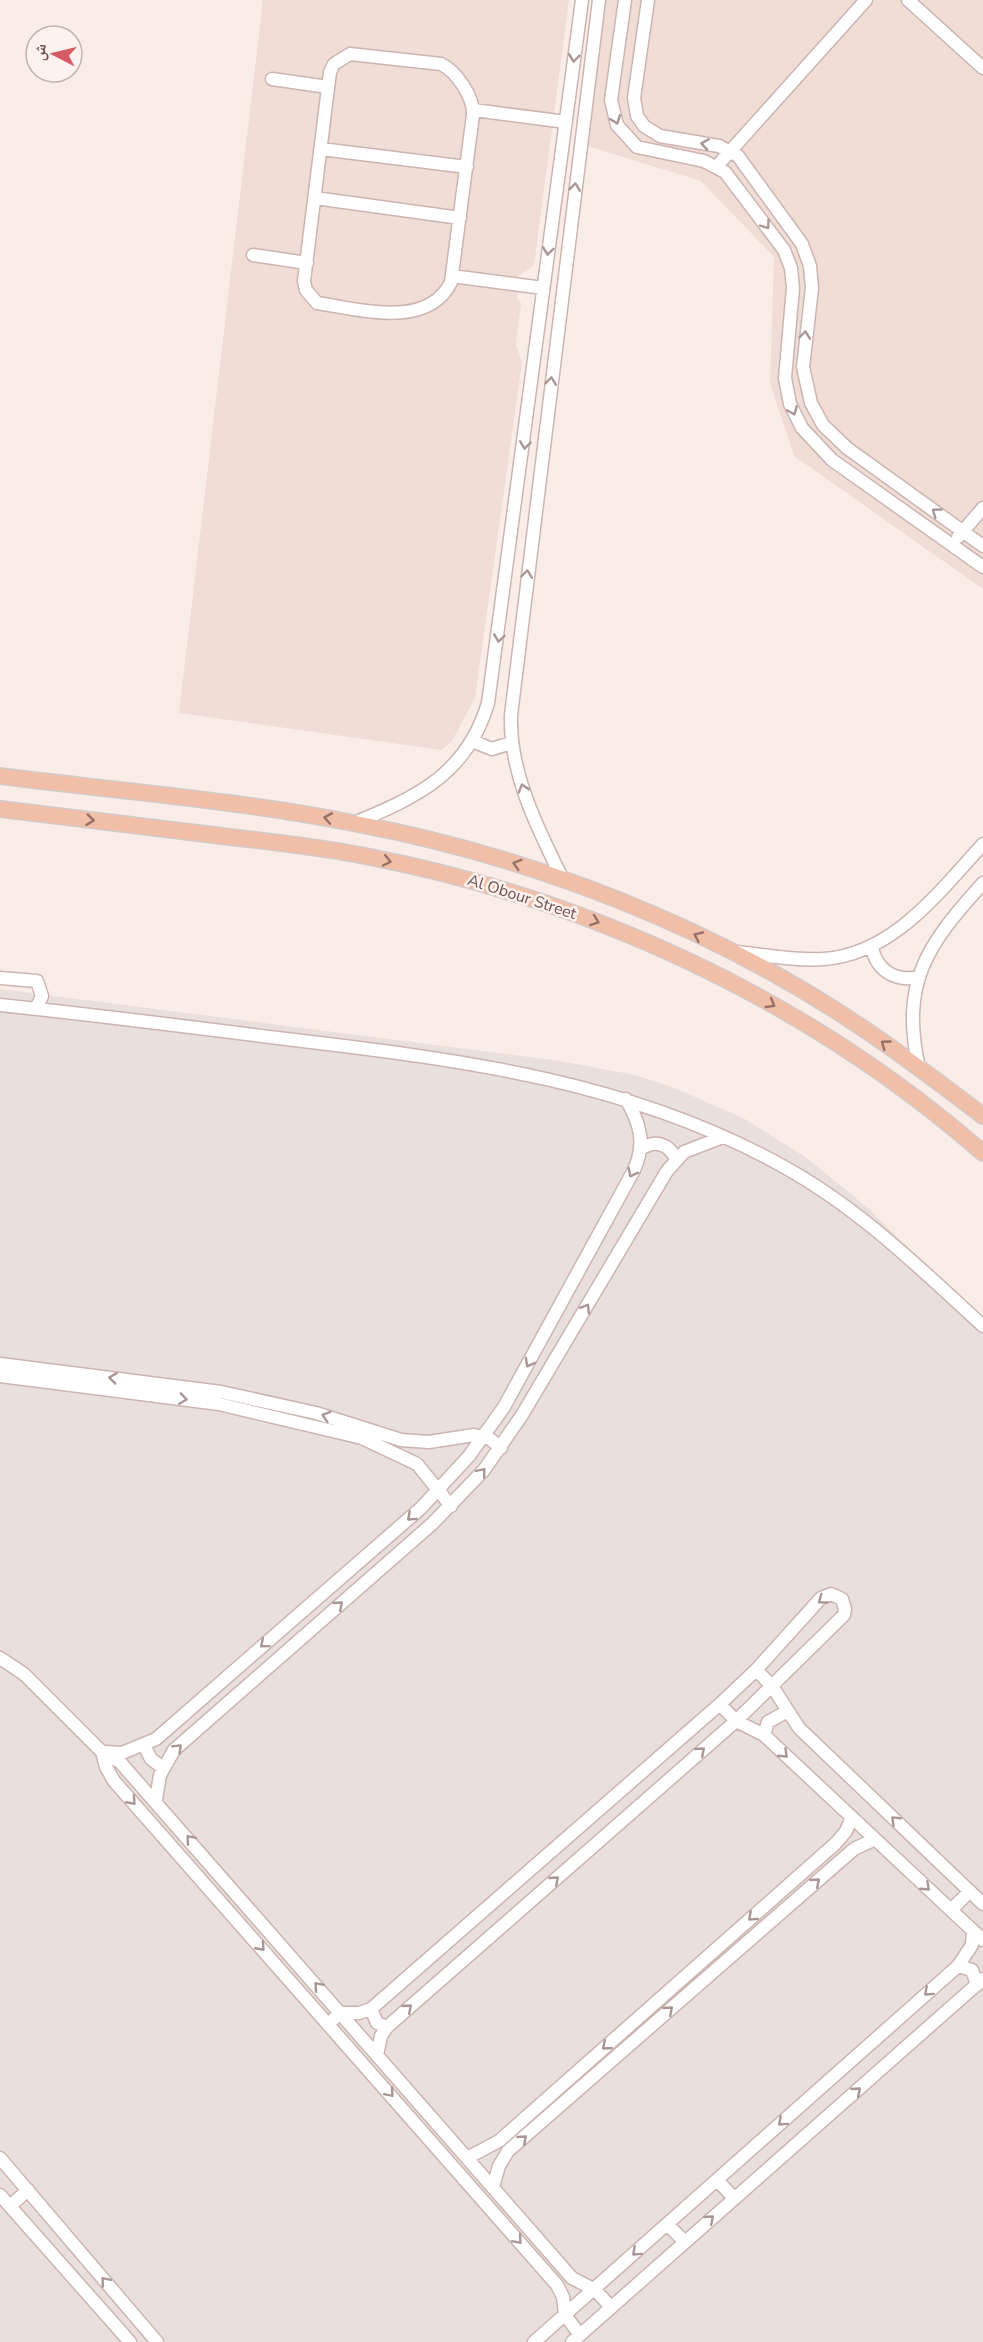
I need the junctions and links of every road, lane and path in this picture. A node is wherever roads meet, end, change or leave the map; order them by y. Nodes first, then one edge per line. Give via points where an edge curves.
1 (582, 0) edge
2 (599, 0) edge
3 (625, 0) edge
4 (648, 0) edge
5 (866, 0) edge
6 (908, 0) edge
7 (983, 68) edge
8 (272, 79) dead end
9 (328, 87) junction
10 (474, 110) junction
11 (566, 122) junction
12 (321, 149) junction
13 (730, 151) junction
14 (717, 166) junction
15 (466, 167) junction
16 (315, 198) junction
17 (460, 218) junction
18 (253, 255) dead end
19 (306, 263) junction
20 (453, 276) junction
21 (543, 288) junction
22 (983, 508) edge
23 (963, 531) junction
24 (951, 544) junction
25 (983, 546) edge
26 (983, 567) edge
27 (472, 741) junction
28 (512, 743) junction
29 (0, 776) edge
30 (0, 809) edge
31 (354, 823) junction
32 (983, 844) edge
33 (563, 880) junction
34 (983, 883) edge
35 (983, 893) edge
36 (970, 897) junction
37 (872, 947) junction
38 (731, 952) junction
39 (918, 977) junction
40 (2, 981) edge
41 (0, 1005) edge
42 (36, 1009) junction
43 (919, 1068) junction
44 (626, 1099) junction
45 (983, 1116) edge
46 (723, 1137) junction
47 (641, 1149) junction
48 (983, 1154) edge
49 (676, 1160) junction
50 (983, 1326) edge
51 (0, 1364) edge
52 (0, 1376) edge
53 (149, 1389) junction
54 (483, 1436) junction
55 (417, 1442) junction
56 (501, 1448) junction
57 (408, 1458) junction
58 (437, 1490) junction
59 (451, 1506) junction
60 (366, 1558) junction
61 (378, 1572) junction
62 (304, 1610) junction
63 (316, 1624) junction
64 (0, 1658) edge
65 (246, 1659) junction
66 (756, 1670) junction
67 (259, 1674) junction
68 (772, 1686) junction
69 (720, 1704) junction
70 (786, 1712) junction
71 (736, 1721) junction
72 (764, 1735) junction
73 (144, 1745) junction
74 (102, 1752) junction
75 (163, 1768) junction
76 (156, 1800) junction
77 (852, 1818) junction
78 (842, 1837) junction
79 (875, 1839) junction
80 (854, 1849) junction
81 (970, 1891) junction
82 (983, 1904) edge
83 (951, 1910) junction
84 (978, 1935) edge
85 (958, 1966) junction
86 (695, 1968) junction
87 (705, 1979) junction
88 (980, 1982) edge
89 (371, 2009) junction
90 (341, 2013) junction
91 (328, 2023) junction
92 (387, 2027) junction
93 (377, 2055) junction
94 (489, 2148) junction
95 (0, 2158) edge
96 (467, 2158) junction
97 (501, 2161) junction
98 (717, 2180) junction
99 (493, 2187) junction
100 (28, 2190) junction
101 (0, 2195) edge
102 (734, 2198) junction
103 (10, 2206) junction
104 (667, 2224) junction
105 (685, 2242) junction
106 (572, 2278) junction
107 (557, 2285) junction
108 (595, 2290) junction
109 (611, 2307) junction
110 (128, 2308) junction
111 (565, 2315) junction
112 (112, 2322) junction
113 (576, 2338) edge
114 (130, 2342) edge
115 (157, 2342) edge
116 (534, 2342) edge

1 -> 11 street
28 -> 2 street via 512,703
3 -> 14 street via 611,100 617,125 637,147
13 -> 4 street via 713,144 660,136 637,116 634,98
5 - 13 street
6 - 7 street
8 - 9 street
9 - 10 street via 334,64 350,54 434,63 453,72
9 - 12 street
10 - 11 street
10 - 15 street
11 -> 21 street
12 - 15 street
12 - 16 street
13 - 14 street
23 -> 13 street via 847,448 823,425 811,403 803,367 812,288 806,255 791,228
14 -> 24 street via 732,178 788,259 793,288 785,378 790,404 801,428 832,460
15 - 17 street
16 - 17 street
16 - 19 street
17 - 20 street
18 - 19 street
19 - 20 street via 306,290 317,303 397,314 409,313 440,297
20 - 21 street
21 -> 27 street via 494,679 485,714
22 - 23 street
23 - 24 street
23 - 25 street
24 - 26 street
27 - 28 street via 492,749
27 - 31 street via 451,768 426,789
33 -> 28 street via 533,818
31 -> 29 main road, Al Obour Street
30 -> 48 main road, Al Obour Street via 323,849 435,871 602,923 698,965 812,1027 944,1119
33 -> 31 main road, Al Obour Street via 483,853
32 - 37 street via 907,923
38 -> 33 main road, Al Obour Street via 650,914
34 - 36 street
35 - 36 street
36 - 39 street via 932,945
37 - 38 street via 822,959
37 - 39 street via 875,959 888,973 905,979
43 -> 38 main road, Al Obour Street via 823,1003
39 - 43 street via 912,1019
40 - 42 street via 37,981 42,996
41 - 42 street
42 - 44 street via 341,1045 503,1069
43 - 45 main road, Al Obour Street
44 - 46 street
44 - 47 street via 638,1121
46 - 49 street via 695,1146
46 - 50 street via 786,1168 839,1202 916,1264
47 - 49 street via 650,1144 664,1145
47 -> 54 street via 628,1180 504,1407
56 -> 49 street
53 -> 51 street
52 - 53 street
55 -> 53 street via 269,1402
53 -> 57 street via 289,1418 362,1438
54 - 55 street
54 - 56 street
54 - 58 street
55 - 57 street
59 -> 56 street
57 - 58 street via 425,1472
58 - 59 street
58 -> 60 street
59 - 61 street
60 - 61 street
60 - 62 street
63 -> 61 street
62 - 63 street
62 -> 65 street
63 - 67 street
64 - 74 street via 24,1674
65 - 67 street
65 - 73 street via 156,1739
66 - 68 street
68 -> 66 street via 844,1615 842,1599 831,1594 821,1598
66 - 69 street
75 -> 67 street via 174,1750
68 - 70 street
68 - 71 street
69 - 71 street
69 - 89 street
70 - 72 street via 768,1722
81 -> 70 street via 798,1728
71 - 72 street
92 -> 71 street
72 -> 77 street
73 - 74 street via 122,1753
73 - 75 street via 151,1759
74 - 76 street via 120,1762
74 -> 91 street via 114,1781
75 - 76 street
90 -> 76 street
77 - 78 street
77 - 79 street
78 - 80 street via 850,1840
78 -> 86 street
79 - 80 street
79 -> 83 street
87 -> 80 street
81 - 82 street
81 - 83 street
83 - 84 street
84 - 85 street
85 - 88 street via 972,1970
85 -> 98 street
86 - 87 street
86 -> 94 street
97 -> 87 street
102 -> 88 street
89 - 90 street
89 - 92 street via 377,2023
90 - 91 street
90 - 93 street
91 -> 107 street
92 - 93 street
93 - 96 street
94 - 96 street
94 - 97 street
95 - 100 street
96 - 99 street
97 - 99 street
98 - 102 street
98 - 104 street
99 - 106 street
100 - 103 street
110 -> 100 street
101 - 103 street
105 -> 102 street
103 - 112 street
104 - 105 street
104 -> 108 street
105 - 109 street
106 - 107 street
106 - 108 street
107 - 111 street
108 - 109 street
108 - 111 street
109 - 113 street
110 - 112 street
110 - 115 street
111 - 113 street
111 - 116 street
112 - 114 street

